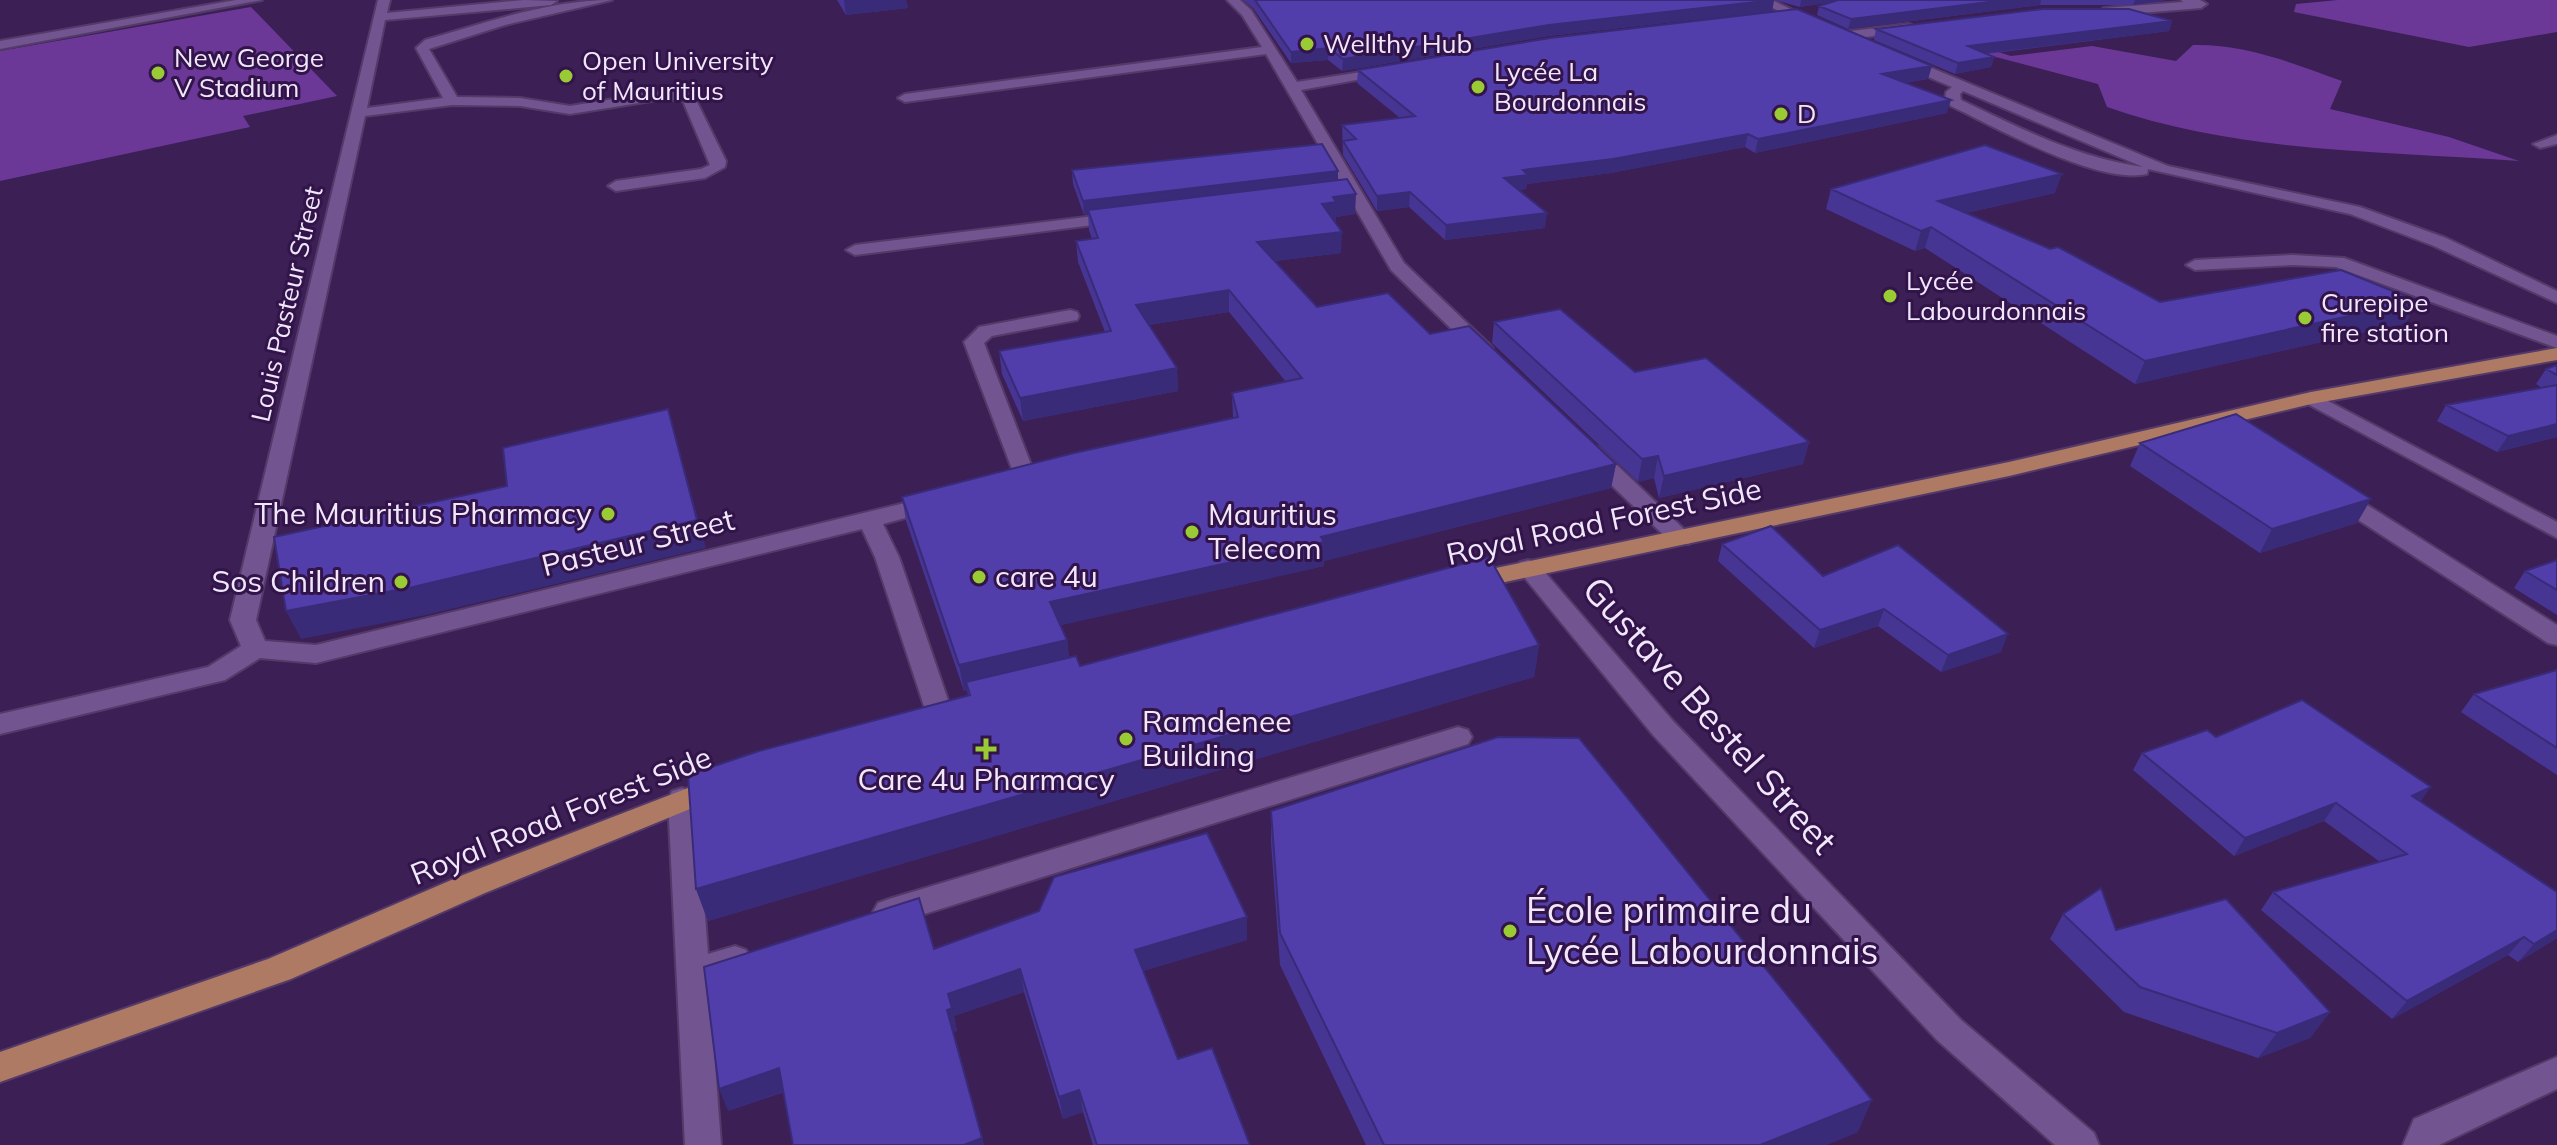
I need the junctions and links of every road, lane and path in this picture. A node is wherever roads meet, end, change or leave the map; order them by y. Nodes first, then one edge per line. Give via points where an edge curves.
1 (179, 0) edge
2 (256, 0) edge
3 (569, 0) edge
4 (606, 0) edge
5 (1233, 0) edge
6 (1762, 0) edge
7 (2187, 0) edge
8 (507, 2) edge
9 (481, 7) junction
10 (1824, 7) edge
11 (382, 8) edge
12 (2086, 12) edge
13 (89, 15) dead end
14 (1795, 15) junction
15 (1764, 18) edge
16 (503, 22) junction
17 (1919, 27) edge
18 (1843, 36) junction
19 (0, 45) edge
20 (1270, 50) junction
21 (1398, 69) edge
22 (1293, 87) junction
23 (905, 98) dead end
24 (452, 101) junction
25 (357, 113) junction
26 (2557, 139) edge
27 (2540, 144) dead end
28 (616, 186) dead end
29 (1137, 216) edge
30 (855, 250) dead end
31 (2195, 265) dead end
32 (2557, 298) edge
33 (1070, 316) dead end
34 (2557, 342) edge
35 (2557, 354) edge
36 (1499, 364) edge
37 (2311, 398) junction
38 (2218, 420) junction
39 (2244, 436) edge
40 (1579, 441) edge
41 (2322, 486) edge
42 (998, 487) edge
43 (955, 498) edge
44 (870, 520) junction
45 (2557, 531) edge
46 (1681, 539) junction
47 (1528, 567) junction
48 (1451, 586) edge
49 (2557, 637) edge
50 (255, 649) junction
51 (966, 702) edge
52 (938, 709) junction
53 (908, 720) edge
54 (0, 724) edge
55 (1458, 737) dead end
56 (742, 778) edge
57 (682, 799) junction
58 (857, 922) edge
59 (767, 949) edge
60 (692, 973) junction
61 (0, 1067) edge
62 (2557, 1072) edge
63 (2080, 1144) edge
64 (703, 1145) edge
65 (2421, 1145) edge

1 - 13 street
2 - 19 street
3 - 8 street
4 - 16 street
5 - 20 street
6 - 14 street
7 - 12 street via 2201,4
8 - 9 street
9 - 11 street
9 - 16 street
10 - 14 street
11 - 25 street, Louis Pasteur Street
14 - 15 street
14 - 18 street
16 - 24 street via 422,48
17 - 18 street
18 - 32 street via 2164,170 2354,210 2440,242
20 - 22 street
20 - 23 street
21 - 22 street
22 - 36 street via 1348,191 1397,266
24 - 25 street
24 - 28 street via 520,102 570,110 664,95 688,97 717,167
25 - 50 street, Louis Pasteur Street via 243,620
26 - 27 street
29 - 30 street
31 - 34 street via 2338,262
33 - 42 street via 986,331 974,342 1033,478
35 - 37 main road, Royal Road Forest Side
37 - 38 main road, Royal Road Forest Side
37 - 45 street
38 - 39 street
38 - 46 main road, Royal Road Forest Side
40 - 46 street
41 - 49 street
43 - 44 street, Pasteur Street
44 - 50 street, Pasteur Street via 316,654
44 - 52 street
46 - 47 main road, Royal Road Forest Side
47 - 48 main road, Royal Road Forest Side
47 - 63 street, Gustave Bestel Street via 1663,728 1949,1030
50 - 54 street via 216,674
51 - 52 main road
52 - 53 main road
55 - 58 street
56 - 57 main road, Royal Road Forest Side
57 - 60 street
57 - 61 main road, Royal Road Forest Side via 279,969
59 - 60 street
60 - 64 street
62 - 65 street via 2427,1131

